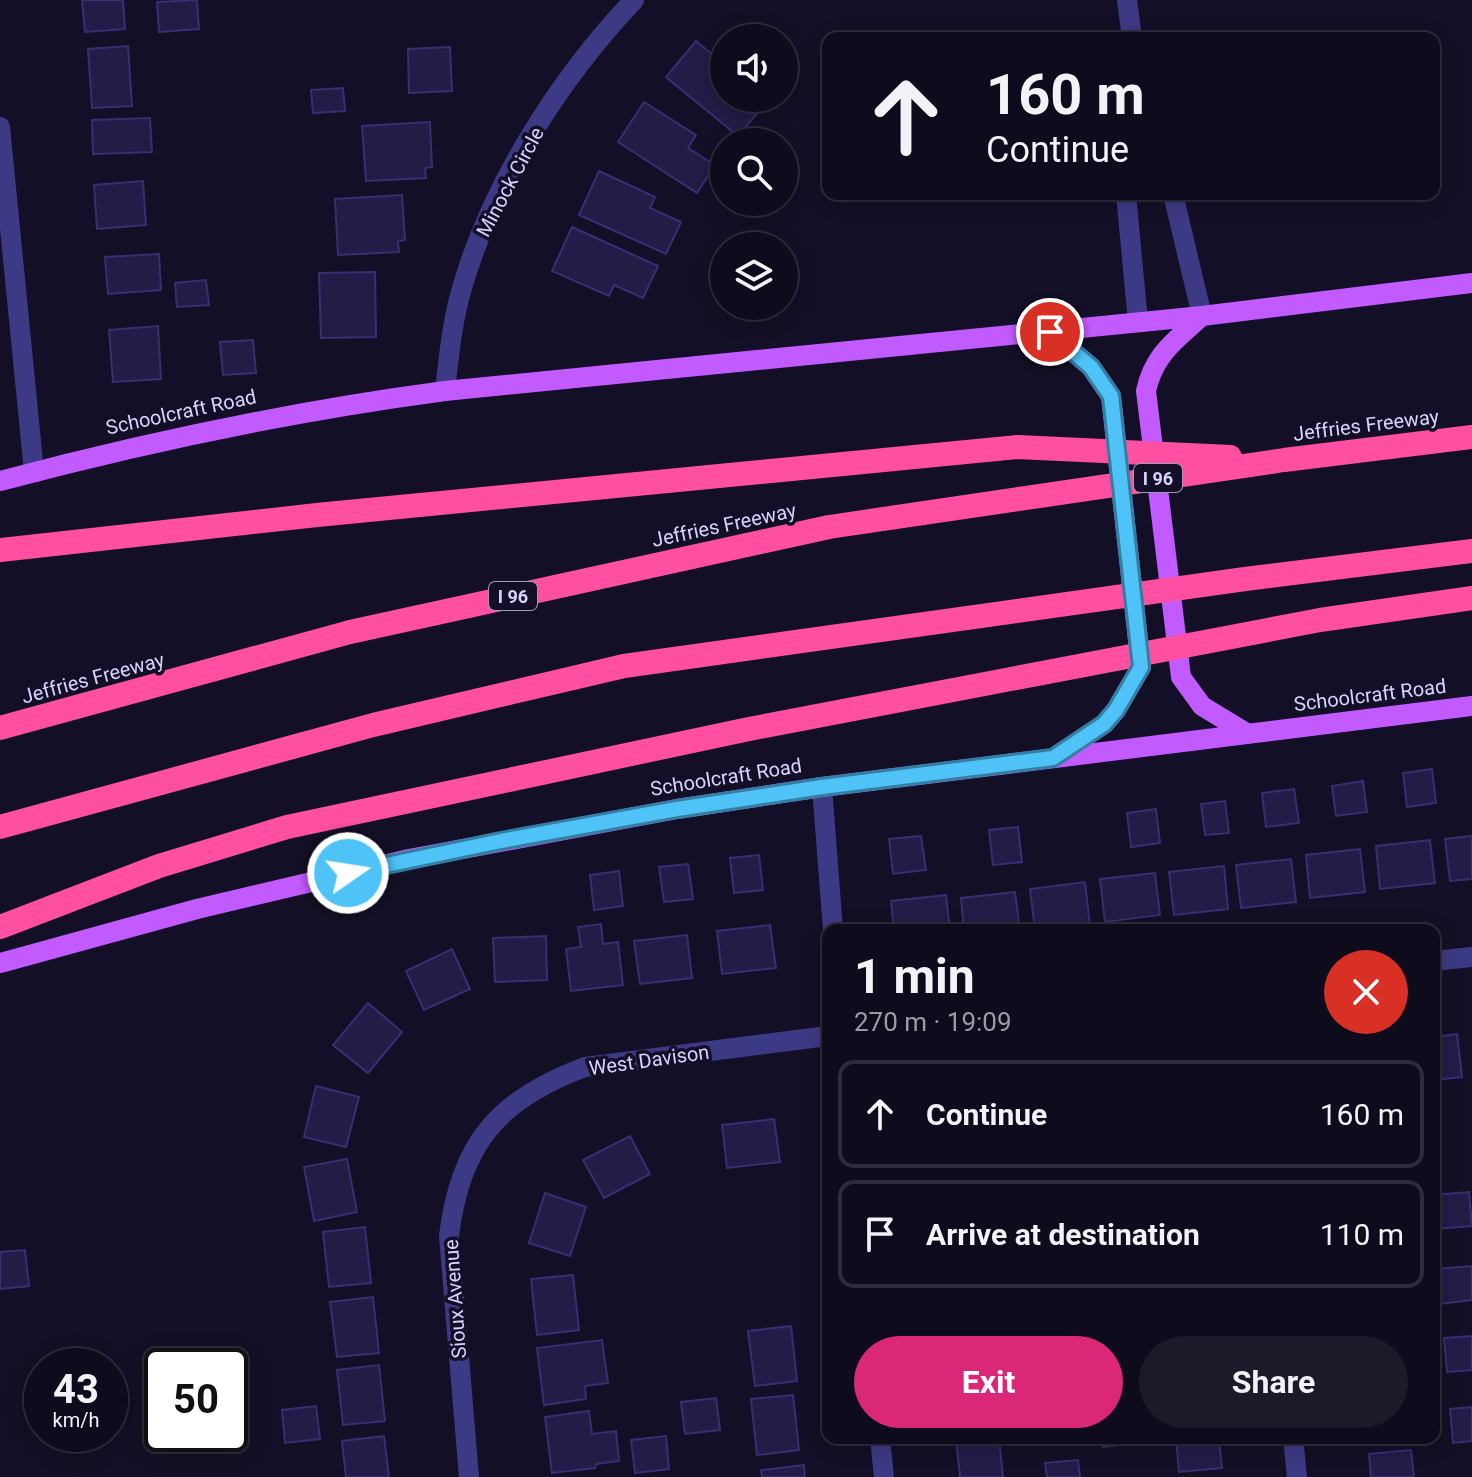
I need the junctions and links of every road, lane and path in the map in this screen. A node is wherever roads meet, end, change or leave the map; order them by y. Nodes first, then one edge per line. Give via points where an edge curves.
1 (634, 0) edge
2 (1127, 0) edge
3 (1131, 32) edge
4 (0, 127) edge
5 (1127, 200) edge
6 (1174, 200) edge
7 (1472, 283) edge
8 (1202, 316) junction
9 (1138, 322) junction
10 (1050, 332) junction
11 (445, 391) junction
12 (1472, 437) edge
13 (1284, 460) junction
14 (34, 472) junction
15 (0, 481) edge
16 (0, 550) edge
17 (1472, 551) edge
18 (1472, 598) edge
19 (1472, 706) edge
20 (0, 728) edge
21 (1248, 734) junction
22 (1053, 758) junction
23 (822, 787) junction
24 (0, 827) edge
25 (833, 924) edge
26 (0, 927) edge
27 (1472, 957) edge
28 (1440, 960) edge
29 (0, 963) edge
30 (822, 1037) edge
31 (488, 1129) joint
32 (881, 1444) edge
33 (1294, 1444) edge
34 (469, 1477) edge
35 (884, 1477) edge
36 (1297, 1477) edge

1 - 11 street, Minock Circle via 575,71 501,188 462,289
2 - 3 street
4 - 14 street
5 - 9 street
6 - 8 street
7 - 8 main road, Schoolcraft Road
8 - 9 main road, Schoolcraft Road
8 - 21 main road via 1163,351 1151,369 1146,391 1181,677 1202,706
9 - 10 main road, Schoolcraft Road
10 - 11 main road, Schoolcraft Road
10 - 22 main road via 1091,367 1111,396 1141,667 1104,724
11 - 14 main road, Schoolcraft Road via 254,420
12 - 13 highway, Jeffries Freeway / I 96
13 - 16 highway via 1018,447
13 - 20 highway, Jeffries Freeway / I 96 via 829,527 350,632
14 - 15 main road, Schoolcraft Road
17 - 24 highway via 624,666 373,725
18 - 26 highway via 1320,620 765,726 302,824 159,866
19 - 21 main road, Schoolcraft Road
21 - 22 main road, Schoolcraft Road
22 - 23 main road, Schoolcraft Road
23 - 25 street
23 - 29 main road, Schoolcraft Road via 409,859
27 - 28 street
30 - 31 street, West Davison via 585,1067 547,1081
31 - 34 street, Sioux Avenue via 465,1165 449,1236
32 - 35 street
33 - 36 street

